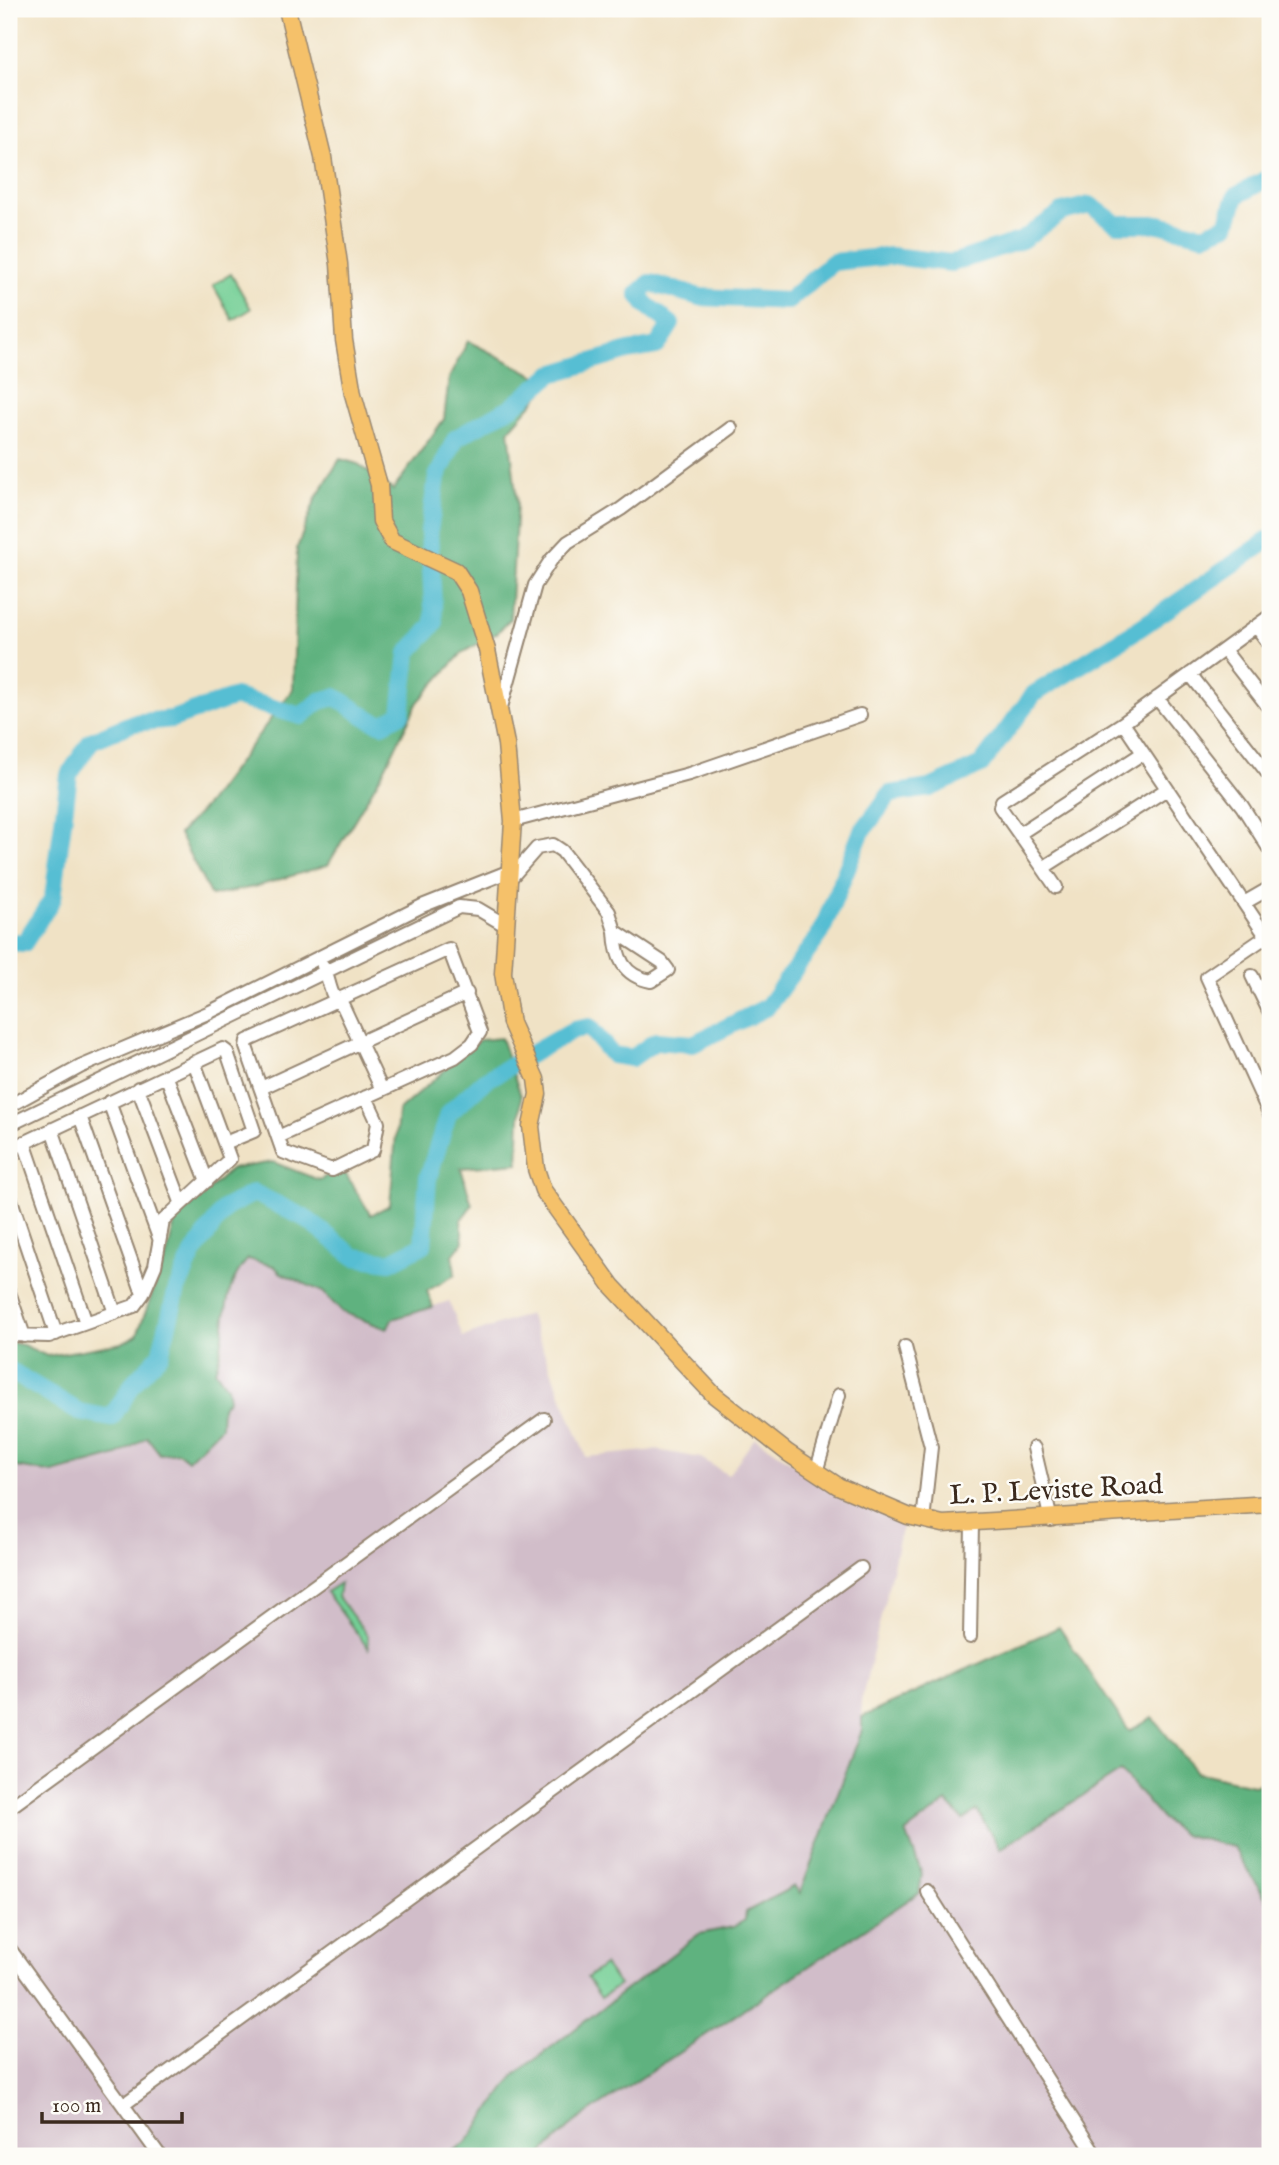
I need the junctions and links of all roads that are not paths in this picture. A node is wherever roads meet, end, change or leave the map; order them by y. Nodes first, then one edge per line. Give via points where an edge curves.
1 (287, 9) edge
2 (731, 428) dead end
3 (1270, 616) edge
4 (1256, 626) junction
5 (1270, 645) edge
6 (1224, 650) junction
7 (1190, 674) junction
8 (1157, 698) junction
9 (1270, 709) edge
10 (500, 711) junction
11 (860, 715) dead end
12 (1123, 723) junction
13 (1143, 752) junction
14 (1270, 776) edge
15 (1167, 789) junction
16 (513, 821) junction
17 (1020, 834) junction
18 (1270, 850) edge
19 (1043, 868) junction
20 (509, 875) junction
21 (1056, 887) dead end
22 (1270, 888) edge
23 (454, 892) junction
24 (1244, 903) junction
25 (459, 907) junction
26 (505, 925) junction
27 (615, 931) junction
28 (1269, 937) edge
29 (319, 958) junction
30 (328, 975) junction
31 (1252, 976) dead end
32 (1270, 983) edge
33 (1258, 990) junction
34 (467, 993) junction
35 (341, 1001) junction
36 (1270, 1013) edge
37 (360, 1042) junction
38 (194, 1062) junction
39 (166, 1075) junction
40 (138, 1088) junction
41 (261, 1088) junction
42 (382, 1090) junction
43 (1265, 1090) edge
44 (366, 1097) junction
45 (109, 1102) junction
46 (9, 1106) edge
47 (1270, 1115) edge
48 (80, 1116) junction
49 (9, 1125) edge
50 (52, 1129) junction
51 (278, 1137) junction
52 (24, 1142) junction
53 (225, 1143) junction
54 (9, 1150) edge
55 (207, 1181) junction
56 (9, 1194) edge
57 (181, 1202) junction
58 (160, 1238) junction
59 (9, 1292) edge
60 (143, 1294) junction
61 (115, 1313) junction
62 (86, 1323) junction
63 (56, 1334) junction
64 (9, 1335) edge
65 (24, 1336) junction
66 (905, 1347) dead end
67 (839, 1395) dead end
68 (544, 1419) dead end
69 (1034, 1448) dead end
70 (816, 1472) junction
71 (1270, 1504) edge
72 (1051, 1520) junction
73 (923, 1521) junction
74 (972, 1524) junction
75 (861, 1568) dead end
76 (970, 1637) dead end
77 (9, 1808) edge
78 (927, 1891) dead end
79 (9, 1948) edge
80 (123, 2105) junction
81 (160, 2156) edge
82 (1096, 2156) edge

1 - 10 main road, L. P. Leviste Road via 323,157 346,354 368,456 379,485 381,521 392,541 451,566 469,591
2 - 10 street via 568,542 551,560 535,585
3 - 4 street
4 - 5 street
4 - 6 street
6 - 7 street
6 - 9 street
7 - 8 street
7 - 14 street
8 - 12 street
8 - 18 street via 1242,806
10 - 16 main road, L. P. Leviste Road
11 - 16 street via 689,774
12 - 13 street
12 - 17 street via 1002,801 1000,807
13 - 15 street
13 - 17 street
15 - 19 street
15 - 24 street
16 - 20 main road, L. P. Leviste Road
17 - 19 street
19 - 21 street
20 - 23 street
20 - 26 main road, L. P. Leviste Road
20 - 27 street via 537,848 553,845 605,906
22 - 24 street
23 - 25 street
23 - 29 street
24 - 28 street
25 - 26 street via 478,909
25 - 30 street
26 - 70 main road, L. P. Leviste Road via 505,992 519,1044 536,1079 538,1094 531,1126 534,1155 551,1205 612,1286 693,1375
27 - 27 street via 618,955 629,973 651,981 666,974 662,962
28 - 43 street via 1207,977
29 - 30 street
29 - 46 street via 210,1012 80,1067
30 - 35 street via 329,990
30 - 49 street
31 - 33 street
32 - 33 street
33 - 36 street
34 - 35 street via 447,948
34 - 37 street
34 - 42 street via 480,1032 472,1044 455,1057
35 - 37 street
35 - 41 street via 247,1041
37 - 41 street
37 - 42 street
38 - 39 street
38 - 53 street
38 - 53 street via 221,1049 227,1052 254,1131
39 - 40 street
39 - 55 street
40 - 45 street
40 - 57 street
41 - 51 street
42 - 44 street
43 - 47 street
44 - 51 street
44 - 51 street via 378,1123 373,1150 332,1170 283,1152
45 - 48 street
45 - 58 street
48 - 50 street
48 - 60 street
50 - 52 street
50 - 61 street
52 - 54 street
52 - 62 street
53 - 55 street via 229,1162
55 - 57 street
56 - 63 street
57 - 58 street via 163,1221
58 - 60 street
59 - 65 street
60 - 61 street via 134,1306
61 - 62 street
62 - 63 street
63 - 65 street
64 - 65 street
66 - 73 street via 931,1447
67 - 70 street
68 - 77 street
69 - 72 street
70 - 73 main road, L. P. Leviste Road via 852,1493
71 - 72 main road, L. P. Leviste Road
72 - 74 main road, L. P. Leviste Road
73 - 74 main road, L. P. Leviste Road
74 - 76 street
75 - 80 street
78 - 82 street
79 - 80 street
80 - 81 street

